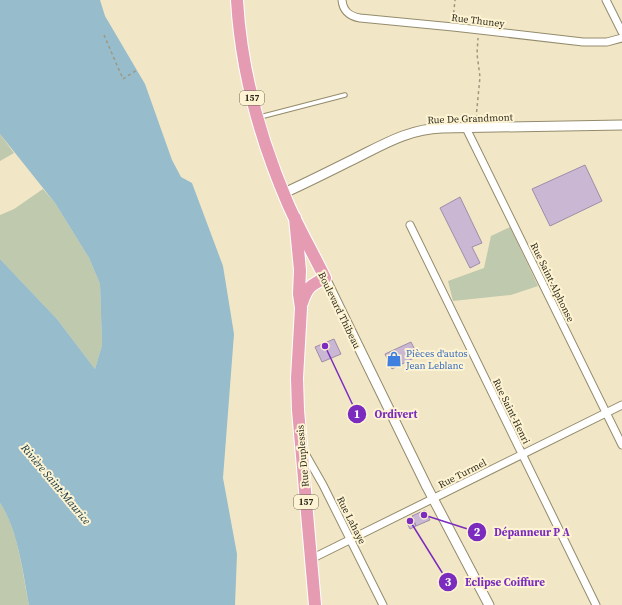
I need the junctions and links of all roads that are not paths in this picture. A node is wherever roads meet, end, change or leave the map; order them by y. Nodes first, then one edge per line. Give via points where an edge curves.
1 (237, 0) edge
2 (342, 0) edge
3 (606, 0) edge
4 (622, 32) edge
5 (622, 38) edge
6 (345, 95) dead end
7 (257, 118) junction
8 (622, 125) edge
9 (470, 128) junction
10 (284, 193) junction
11 (295, 218) junction
12 (410, 225) dead end
13 (325, 278) junction
14 (301, 308) junction
15 (622, 405) edge
16 (606, 413) junction
17 (300, 444) junction
18 (622, 445) edge
19 (522, 454) junction
20 (433, 499) junction
21 (350, 539) junction
22 (311, 559) junction
23 (315, 605) edge
24 (383, 605) edge
25 (489, 605) edge
26 (596, 605) edge

1 - 7 main road, Boulevard Thibeau / 157 via 243,57
2 - 5 street, Rue Thuney via 346,12 357,18 588,42 607,42
3 - 4 street
6 - 7 lane
7 - 10 main road, Boulevard Thibeau / 157
8 - 9 street, Rue De Grandmont
9 - 10 street, Rue De Grandmont via 426,130 404,135
9 - 16 street, Rue Saint-Alphonse
10 - 11 main road, Boulevard Thibeau / 157
11 - 13 main road, Boulevard Thibeau / 157
11 - 14 main road, Rue Duplessis / 157
12 - 19 street, Rue Saint-Henri
13 - 14 main road, Rue Duplessis / 157 via 308,288
13 - 20 street, Boulevard Thibeau
14 - 17 main road, Rue Duplessis / 157 via 297,378
15 - 16 street, Rue Turmel
16 - 18 street, Rue Saint-Alphonse
16 - 19 street, Rue Turmel
17 - 21 street, Rue Lahaye
17 - 22 main road, Rue Duplessis / 157
19 - 20 street, Rue Turmel
19 - 26 street, Rue Saint-Henri
20 - 21 street, Rue Turmel
20 - 25 street, Boulevard Thibeau
21 - 22 street, Rue Turmel
21 - 24 street, Rue Lahaye
22 - 23 main road, Rue Duplessis / 157

